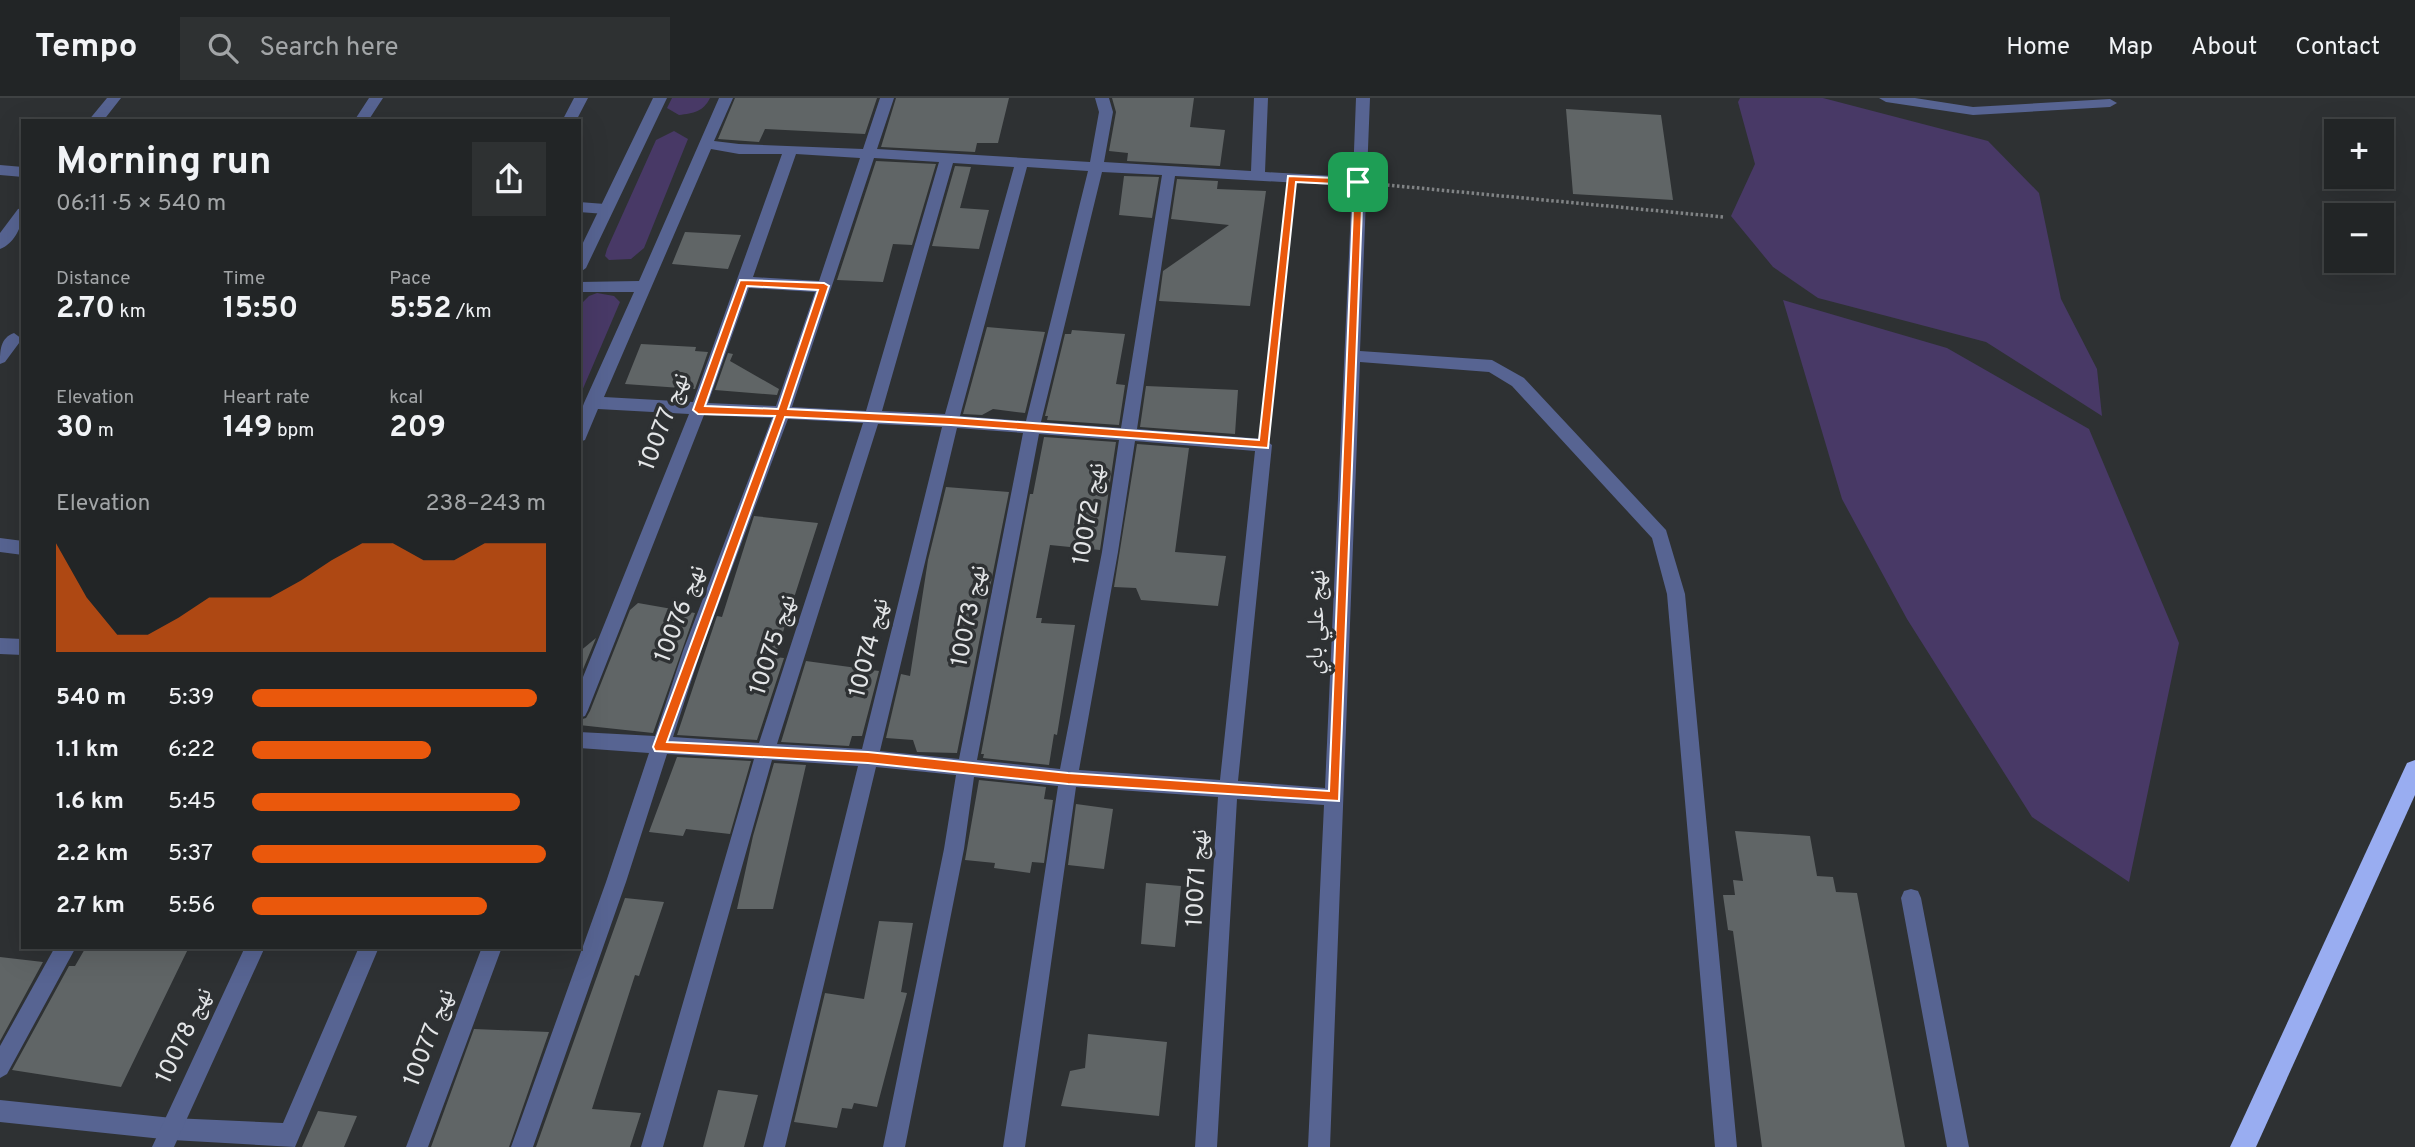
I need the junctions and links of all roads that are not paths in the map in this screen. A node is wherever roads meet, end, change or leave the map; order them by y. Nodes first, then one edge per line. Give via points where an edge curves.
1 (114, 98) edge
2 (376, 98) edge
3 (581, 98) edge
4 (660, 98) edge
5 (726, 98) edge
6 (887, 98) edge
7 (1101, 98) edge
8 (1261, 98) edge
9 (1363, 98) edge
10 (1886, 98) edge
11 (2110, 103) dead end
12 (97, 119) edge
13 (362, 119) edge
14 (570, 119) edge
15 (706, 144) junction
16 (791, 149) junction
17 (868, 154) junction
18 (947, 159) junction
19 (1022, 162) junction
20 (1096, 167) junction
21 (0, 170) edge
22 (21, 172) edge
23 (1169, 173) junction
24 (1258, 177) junction
25 (1358, 182) junction
26 (581, 207) edge
27 (605, 209) junction
28 (21, 216) edge
29 (0, 244) edge
30 (581, 263) edge
31 (744, 282) junction
32 (643, 286) junction
33 (824, 286) junction
34 (581, 287) edge
35 (12, 339) edge
36 (1352, 356) junction
37 (0, 358) edge
38 (592, 403) junction
39 (698, 410) junction
40 (782, 413) junction
41 (872, 418) junction
42 (951, 421) junction
43 (1032, 428) junction
44 (581, 431) edge
45 (1127, 434) junction
46 (0, 545) edge
47 (21, 548) edge
48 (0, 646) edge
49 (21, 648) edge
50 (581, 705) edge
51 (581, 740) edge
52 (659, 747) junction
53 (765, 754) junction
54 (868, 758) junction
55 (966, 768) junction
56 (2415, 770) edge
57 (1068, 778) junction
58 (1228, 791) junction
59 (1335, 797) junction
60 (1911, 898) dead end
61 (64, 949) edge
62 (254, 949) edge
63 (368, 949) edge
64 (491, 949) edge
65 (0, 1067) edge
66 (0, 1111) edge
67 (167, 1138) edge
68 (287, 1141) edge
69 (418, 1147) edge
70 (522, 1147) edge
71 (652, 1147) edge
72 (774, 1147) edge
73 (894, 1147) edge
74 (1014, 1147) edge
75 (1206, 1147) edge
76 (1320, 1147) edge
77 (1726, 1147) edge
78 (1958, 1147) edge
79 (2243, 1147) edge

1 - 12 street
2 - 13 street
3 - 14 street
4 - 27 street
5 - 15 street
6 - 17 street, نهج 10076
7 - 20 street, نهج 10073 via 1106,112
8 - 24 street
9 - 25 street, نهج علي باي
10 - 11 street via 1973,111
15 - 16 street
15 - 32 street
16 - 17 street
16 - 31 street, نهج 10077
17 - 18 street
17 - 33 street, نهج 10076
18 - 19 street
18 - 41 street, نهج 10075
19 - 20 street
19 - 42 street, نهج 10074
20 - 23 street
20 - 43 street, نهج 10073
21 - 22 street
23 - 24 street
23 - 45 street, نهج 10072
24 - 25 street
25 - 36 street, نهج علي باي
26 - 27 street
27 - 30 street
28 - 29 street
31 - 33 street
31 - 39 street, نهج 10077
32 - 34 street
32 - 38 street
33 - 40 street, نهج 10076
35 - 37 street
36 - 59 street, نهج علي باي
36 - 77 street via 1492,366 1518,382 1660,535 1676,594
38 - 39 street
38 - 44 street
39 - 40 street
39 - 50 street, نهج 10077
40 - 41 street
40 - 52 street, نهج 10076
41 - 42 street
41 - 53 street, نهج 10075
42 - 43 street
42 - 54 street, نهج 10074
43 - 45 street
43 - 55 street, نهج 10073
45 - 57 street, نهج 10072
45 - 58 street, نهج 10071 via 1264,445
46 - 47 street
48 - 49 street
51 - 52 street
52 - 53 street
52 - 70 street, نهج 10076
53 - 54 street
53 - 71 street, نهج 10075
54 - 55 street
54 - 72 street, نهج 10074
55 - 57 street
55 - 73 street, نهج 10073
56 - 79 highway
57 - 58 street
57 - 74 street, نهج 10072
58 - 59 street
58 - 75 street, نهج 10071
59 - 76 street, نهج علي باي
60 - 78 street
61 - 65 street
62 - 67 street, نهج 10078
63 - 68 street
64 - 69 street, نهج 10077
66 - 67 street
67 - 68 street

